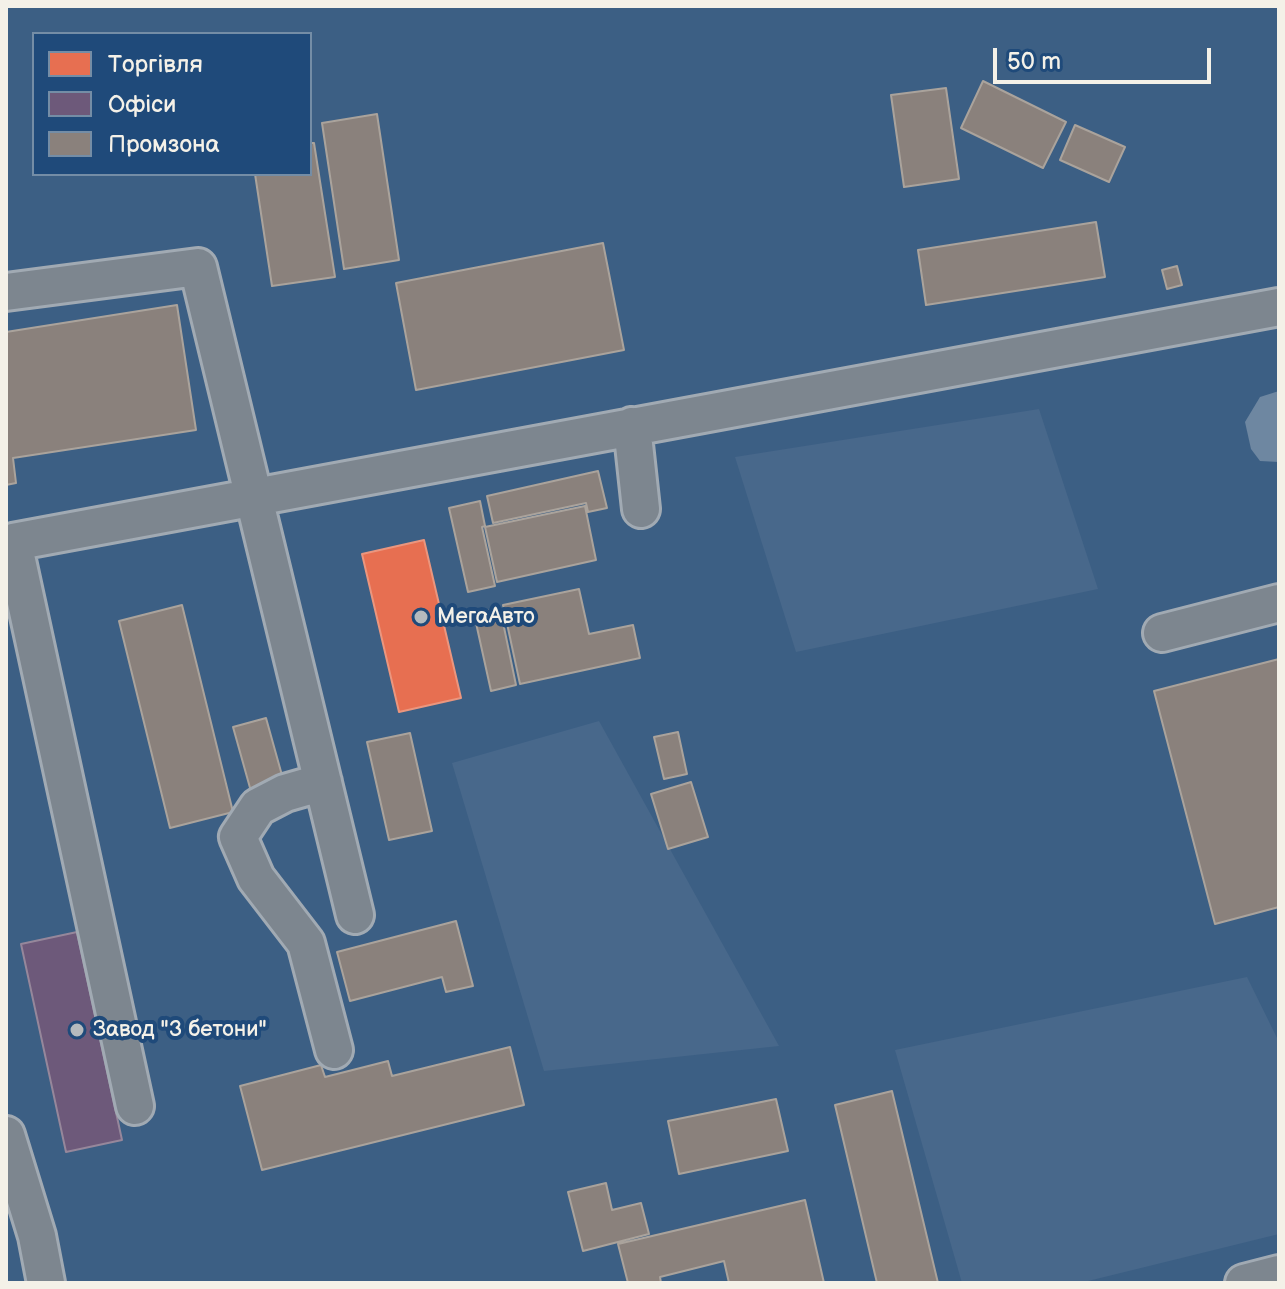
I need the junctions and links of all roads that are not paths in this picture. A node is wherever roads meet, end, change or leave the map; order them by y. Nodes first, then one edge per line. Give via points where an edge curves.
1 (6, 292) edge
2 (1279, 307) edge
3 (632, 426) junction
4 (252, 497) junction
5 (641, 509) dead end
6 (10, 542) edge
7 (1279, 603) edge
8 (1162, 633) dead end
9 (323, 782) junction
10 (355, 915) dead end
11 (334, 1050) dead end
12 (135, 1106) dead end
13 (6, 1135) edge
14 (1279, 1274) edge
15 (46, 1283) edge
16 (1244, 1283) edge

1 - 4 street via 198,267
2 - 3 street
3 - 4 street
3 - 5 street
4 - 6 street
4 - 9 street
6 - 12 street
7 - 8 street
9 - 10 street
9 - 11 street via 258,807 238,837 256,878 306,943
13 - 15 street
14 - 16 street

